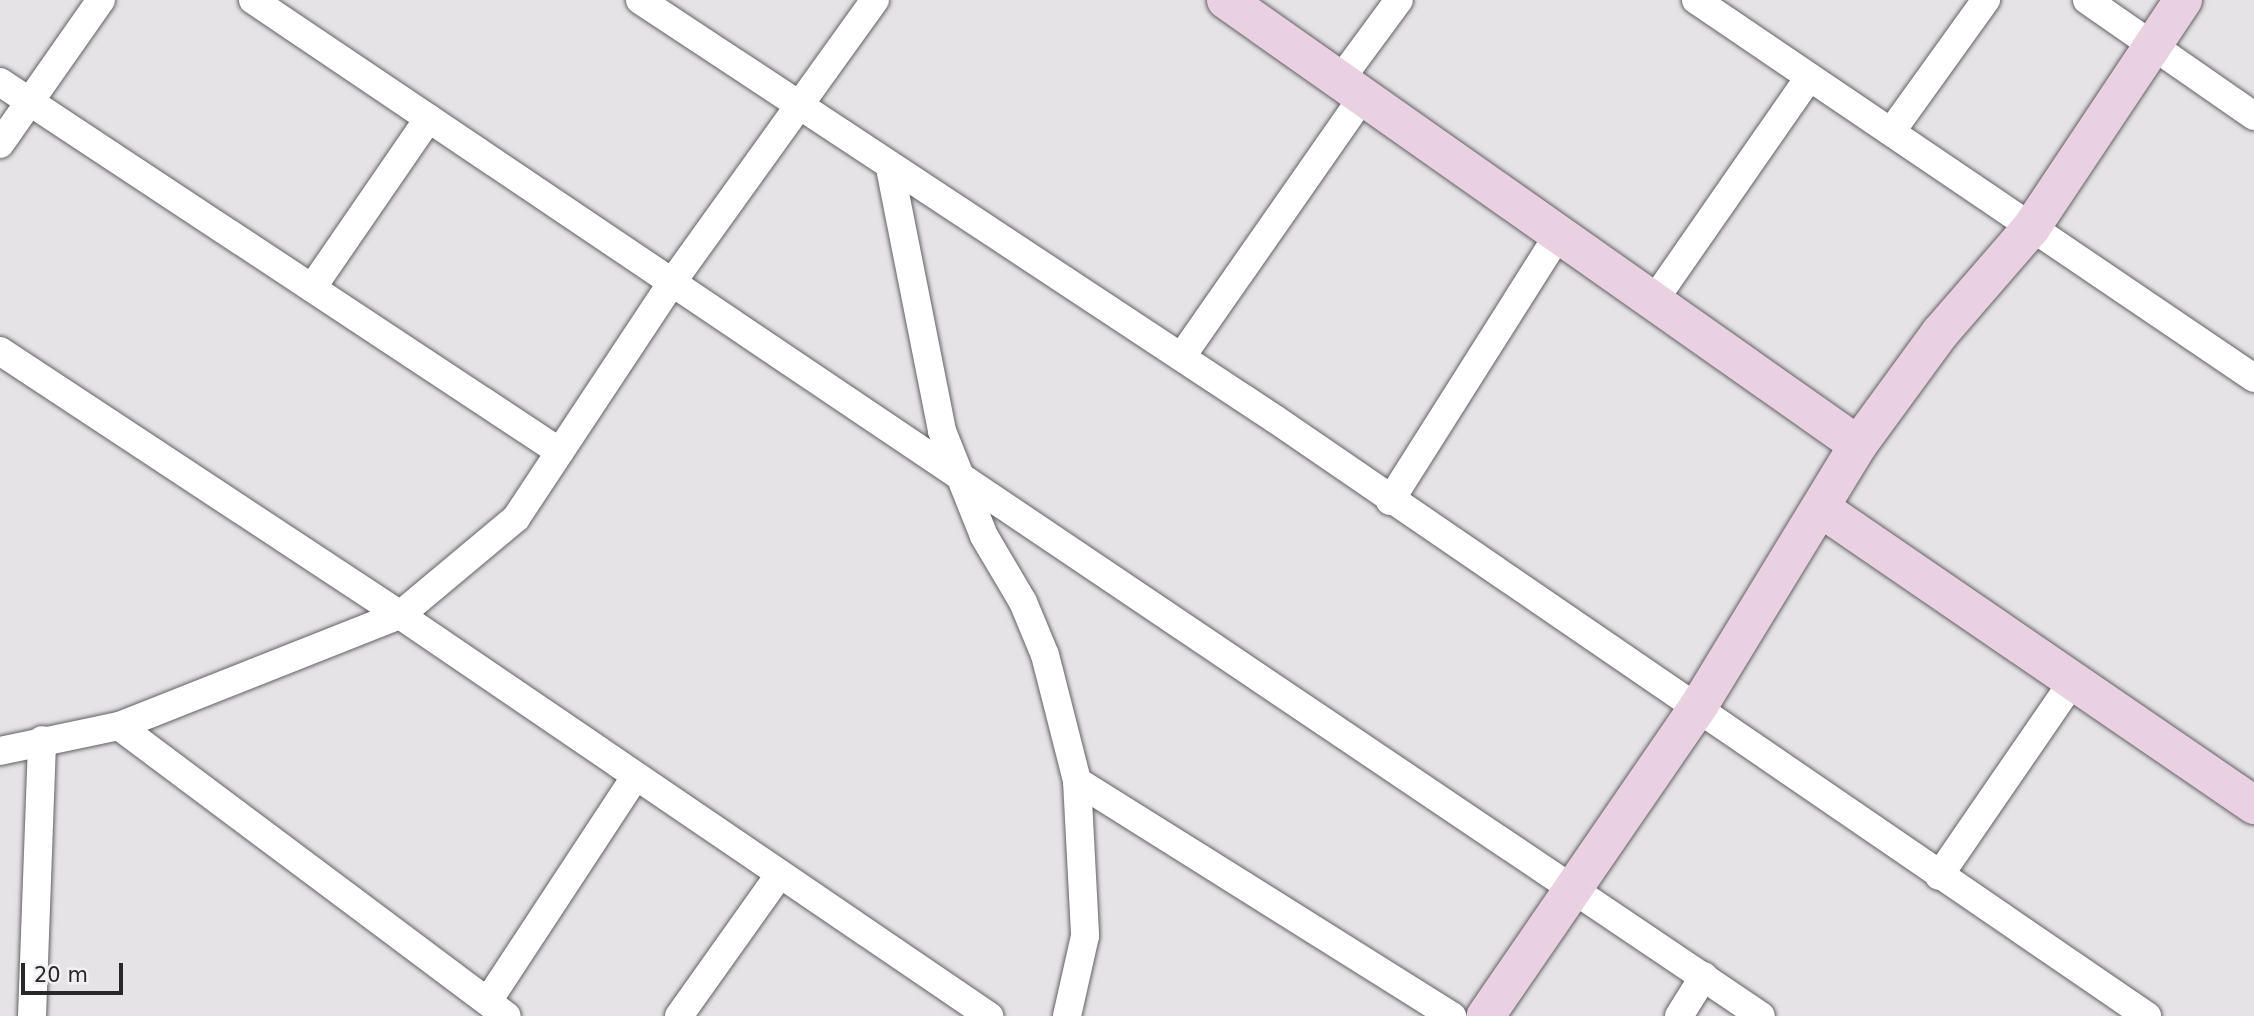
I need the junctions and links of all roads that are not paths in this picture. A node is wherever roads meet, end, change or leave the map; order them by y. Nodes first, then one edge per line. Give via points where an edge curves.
1 (101, 0) edge
2 (253, 0) edge
3 (640, 0) edge
4 (875, 0) edge
5 (1226, 0) edge
6 (1399, 0) edge
7 (1696, 0) edge
8 (1986, 0) edge
9 (2087, 0) edge
10 (2183, 0) edge
11 (2153, 46) junction
12 (1808, 79) junction
13 (0, 82) edge
14 (1351, 89) junction
15 (29, 102) junction
16 (801, 105) junction
17 (2254, 116) edge
18 (429, 118) junction
19 (1891, 132) junction
20 (0, 144) edge
21 (890, 167) junction
22 (2031, 228) junction
23 (1559, 234) junction
24 (673, 281) junction
25 (312, 288) junction
26 (1655, 299) junction
27 (0, 351) edge
28 (1182, 356) junction
29 (2254, 377) edge
30 (1858, 445) junction
31 (560, 452) junction
32 (961, 478) junction
33 (1390, 501) junction
34 (1822, 509) junction
35 (400, 615) junction
36 (2073, 681) junction
37 (1698, 707) junction
38 (119, 726) junction
39 (42, 740) junction
40 (0, 751) edge
41 (636, 776) junction
42 (1077, 781) junction
43 (2254, 805) edge
44 (780, 874) junction
45 (1938, 876) junction
46 (1575, 887) junction
47 (1704, 976) junction
48 (497, 1009) edge
49 (32, 1016) edge
50 (679, 1016) edge
51 (989, 1016) edge
52 (1067, 1016) edge
53 (1452, 1016) edge
54 (1486, 1016) edge
55 (1679, 1016) edge
56 (1761, 1016) edge
57 (2147, 1016) edge

1 - 15 street
2 - 18 street
3 - 16 street
4 - 16 street
5 - 14 street
6 - 14 street
7 - 12 street
8 - 19 street
9 - 11 street
10 - 11 street
11 - 17 street
11 - 22 street
12 - 19 street
12 - 26 street
13 - 15 street
14 - 23 street
14 - 28 street
15 - 20 street
15 - 25 street
16 - 21 street
16 - 24 street
18 - 24 street
18 - 25 street
19 - 22 street
21 - 28 street
21 - 32 street via 942,431
22 - 29 street
22 - 30 street via 1940,333
23 - 26 street
23 - 33 street
24 - 31 street
24 - 32 street
25 - 31 street
26 - 30 street
27 - 35 street
28 - 33 street
30 - 34 street
31 - 35 street via 516,518
32 - 42 street via 984,536 1023,602 1045,655
32 - 46 street
33 - 37 street
34 - 36 street
34 - 37 street
35 - 38 street
35 - 41 street
36 - 43 street
36 - 45 street
37 - 45 street
37 - 46 street
38 - 39 street
38 - 48 street
39 - 40 street
39 - 49 street
41 - 44 street
41 - 48 street
42 - 52 street via 1085,936
42 - 53 street
44 - 50 street
44 - 51 street
45 - 57 street
46 - 47 street
46 - 54 street
47 - 55 street
47 - 56 street

